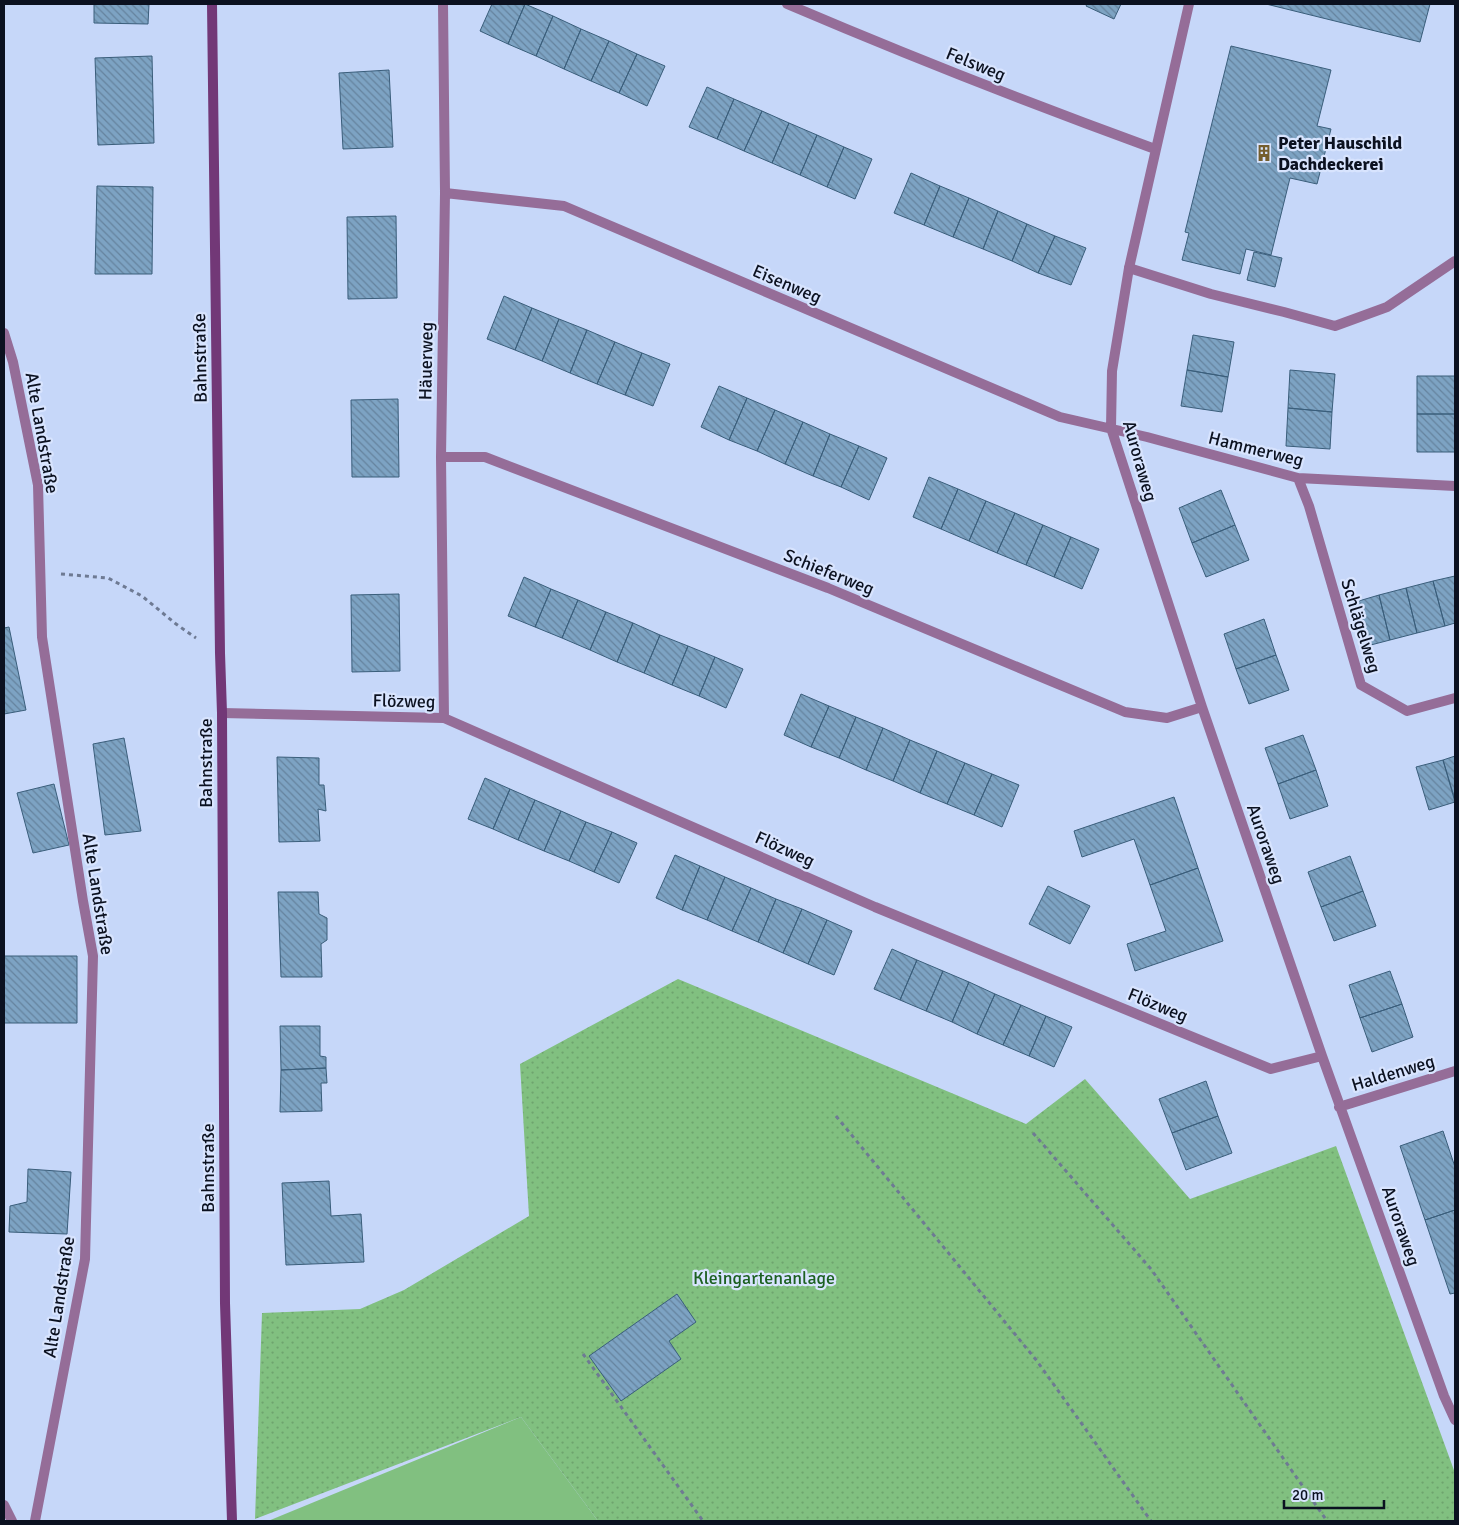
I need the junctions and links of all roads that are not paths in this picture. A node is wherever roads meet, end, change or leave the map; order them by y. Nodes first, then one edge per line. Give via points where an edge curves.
1 (212, 4) edge
2 (443, 4) edge
3 (787, 4) edge
4 (1189, 4) edge
5 (1155, 149) junction
6 (445, 193) junction
7 (1455, 261) edge
8 (1129, 268) junction
9 (4, 333) edge
10 (1111, 428) junction
11 (441, 457) junction
12 (1298, 478) junction
13 (1455, 486) edge
14 (1455, 698) edge
15 (1202, 707) junction
16 (222, 713) junction
17 (444, 718) junction
18 (1322, 1056) junction
19 (1455, 1071) edge
20 (1339, 1107) junction
21 (1455, 1420) edge
22 (4, 1505) edge
23 (12, 1521) edge
24 (35, 1521) edge
25 (232, 1521) edge

1 - 16 main road, Bahnstraße
2 - 6 street, Häuerweg
3 - 5 street, Felsweg via 876,42
4 - 5 street, Auroraweg
5 - 8 street, Auroraweg
6 - 10 street, Eisenweg via 564,206 1060,417
6 - 11 street, Häuerweg
7 - 8 street via 1387,307 1336,326 1211,294
8 - 10 street, Auroraweg via 1112,371
9 - 24 street, Alte Landstraße via 38,485 42,637 94,956 85,1259
10 - 12 street, Hammerweg
10 - 15 street, Auroraweg
11 - 15 street, Schieferweg via 485,457 828,588 1125,712 1167,718
11 - 17 street, Häuerweg
12 - 13 street, Hammerweg
12 - 14 street, Schlägelweg via 1361,685 1407,711
15 - 18 street, Auroraweg
16 - 17 street, Flözweg
16 - 25 main road, Bahnstraße via 225,1303
17 - 18 street, Flözweg via 876,906 1271,1069
18 - 20 street, Auroraweg
19 - 20 street, Haldenweg
20 - 21 street, Auroraweg
22 - 23 street

